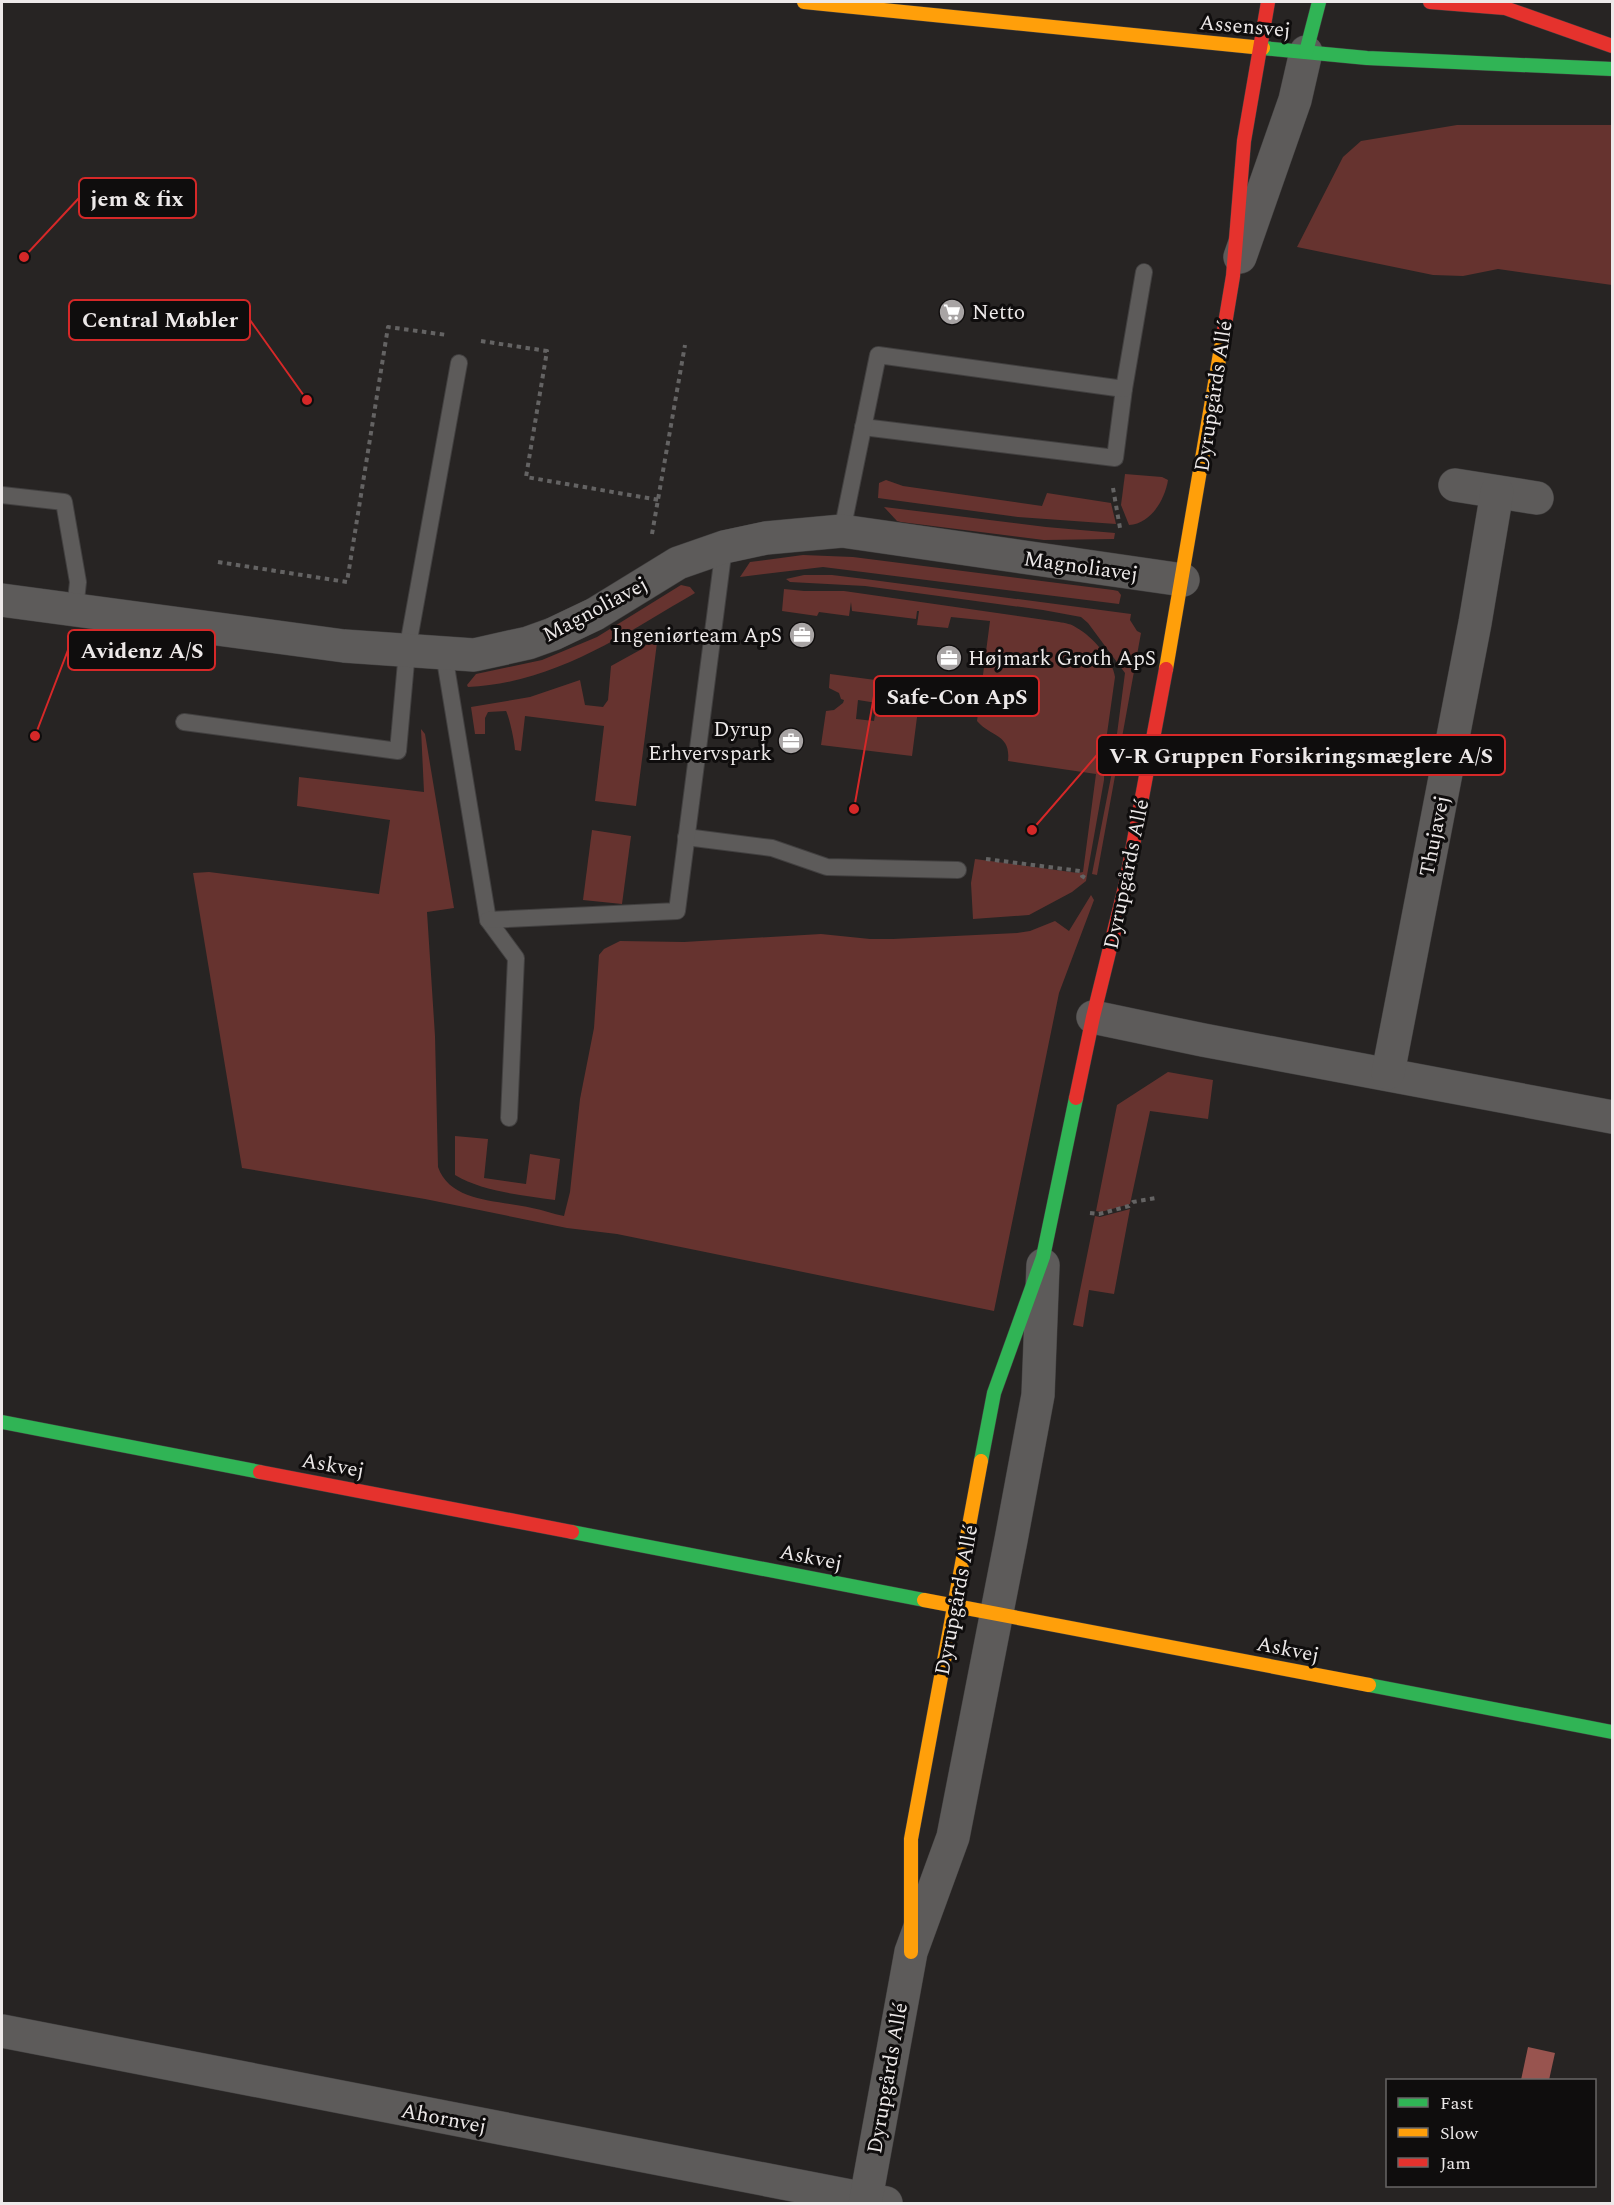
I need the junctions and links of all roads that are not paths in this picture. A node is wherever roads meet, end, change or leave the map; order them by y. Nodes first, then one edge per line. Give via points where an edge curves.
1 (804, 2) edge
2 (1268, 2) edge
3 (1319, 2) edge
4 (1430, 2) edge
5 (1612, 46) edge
6 (1260, 48) junction
7 (1306, 52) junction
8 (1612, 69) edge
9 (1144, 272) dead end
10 (1233, 276) junction
11 (459, 363) dead end
12 (1124, 390) junction
13 (863, 427) junction
14 (1455, 485) dead end
15 (1497, 492) junction
16 (2, 495) edge
17 (1538, 498) dead end
18 (842, 531) junction
19 (724, 548) junction
20 (1183, 580) junction
21 (2, 600) edge
22 (75, 610) junction
23 (407, 651) junction
24 (444, 654) junction
25 (184, 722) dead end
26 (686, 837) junction
27 (958, 870) road end
28 (488, 920) junction
29 (1093, 1017) junction
30 (1388, 1073) junction
31 (1612, 1117) edge
32 (509, 1118) dead end
33 (1043, 1257) junction
34 (2, 1422) edge
35 (954, 1606) junction
36 (997, 1614) junction
37 (1612, 1732) edge
38 (910, 1952) junction
39 (2, 2031) edge
40 (872, 2202) edge

1 - 6 street, Assensvej
2 - 6 street, Dyrupgårds Allé
3 - 7 street
4 - 5 street via 1505,8
6 - 7 street, Assensvej
6 - 10 street, Dyrupgårds Allé via 1244,141
7 - 8 street, Assensvej
7 - 10 street, Dyrupgårds Allé via 1295,100
9 - 12 lane
10 - 20 street, Dyrupgårds Allé
11 - 23 lane
12 - 13 lane via 878,356
12 - 13 lane via 1115,458
13 - 18 lane
14 - 15 street
15 - 17 street
15 - 30 street, Thujavej
16 - 22 lane via 64,502 78,582
18 - 19 street, Magnoliavej via 766,538
18 - 20 street, Magnoliavej
19 - 24 street, Magnoliavej via 678,563 595,614 553,634 474,655
19 - 26 lane
20 - 29 street, Dyrupgårds Allé via 1126,883
21 - 22 street, Magnoliavej
22 - 23 street, Magnoliavej
23 - 24 street, Magnoliavej
23 - 25 lane via 398,751
24 - 28 lane
26 - 27 lane via 772,848 827,867
26 - 28 lane via 677,911
28 - 32 lane via 516,958
29 - 30 street
29 - 33 street, Dyrupgårds Allé
30 - 31 street
33 - 35 street, Dyrupgårds Allé via 994,1393
33 - 36 street, Dyrupgårds Allé via 1038,1395
34 - 35 street, Askvej
35 - 36 street, Askvej
35 - 38 street, Dyrupgårds Allé via 910,1839
36 - 37 street, Askvej
36 - 38 street, Dyrupgårds Allé via 954,1837
38 - 40 street, Dyrupgårds Allé
39 - 40 street, Ahornvej

